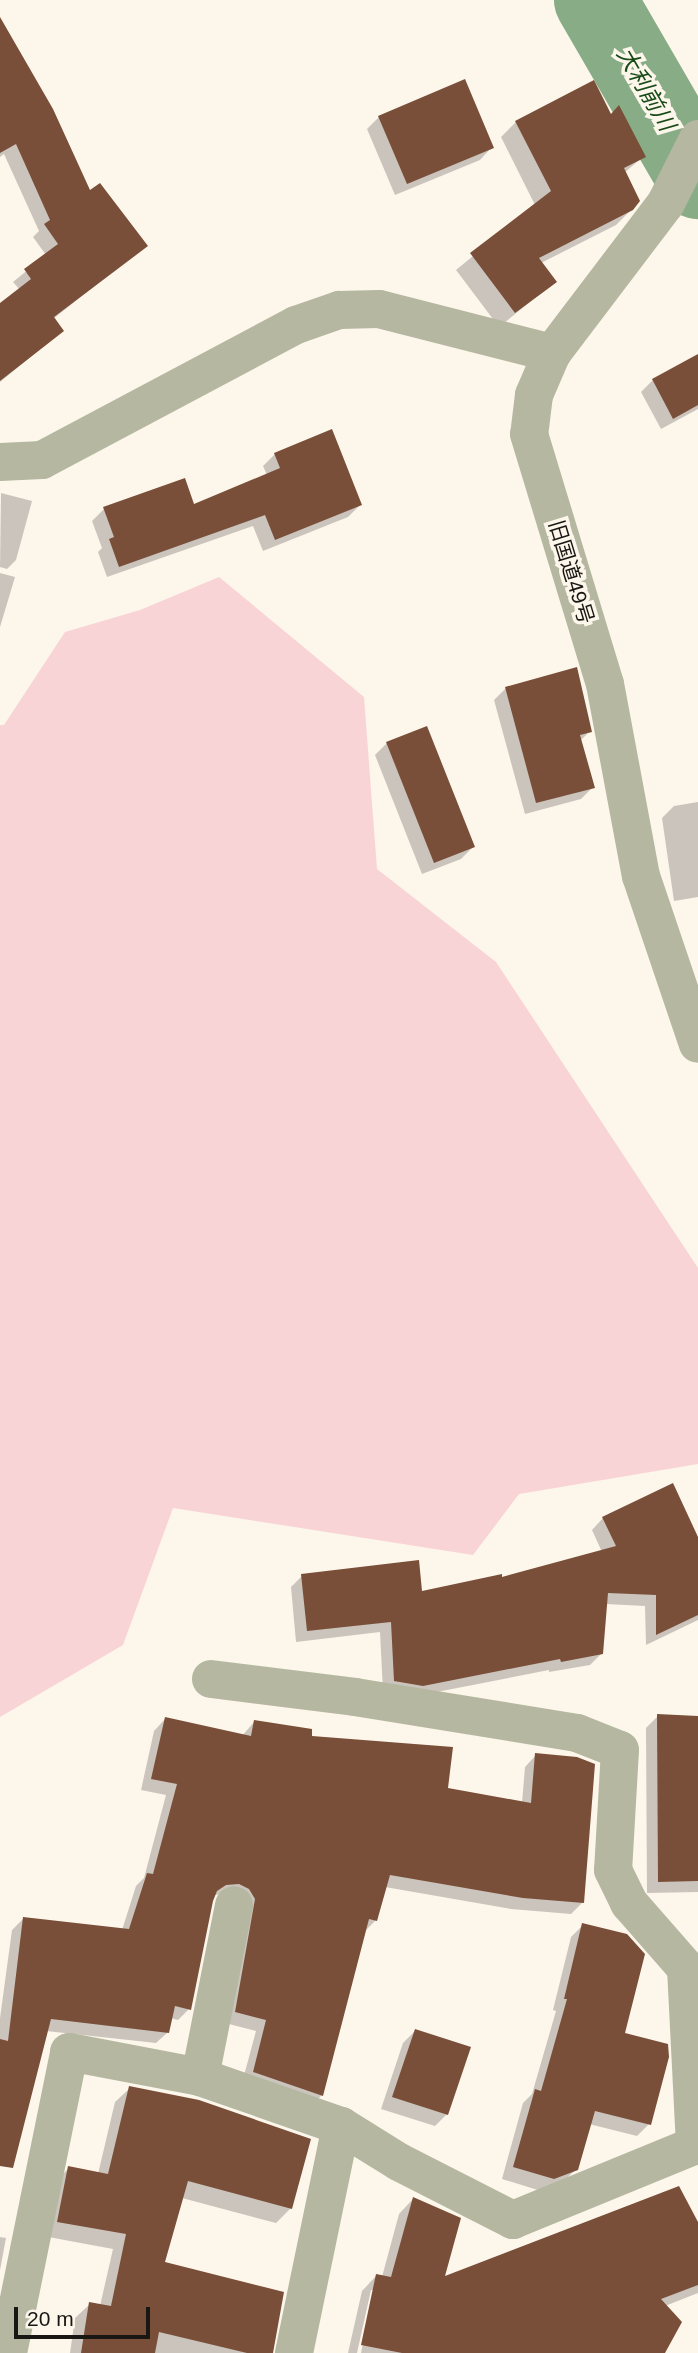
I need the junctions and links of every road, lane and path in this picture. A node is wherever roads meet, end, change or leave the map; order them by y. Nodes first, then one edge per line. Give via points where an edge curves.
1 (698, 139) edge
2 (552, 353) junction
3 (0, 462) edge
4 (698, 1044) edge
5 (211, 1679) dead end
6 (234, 1905) dead end
7 (200, 2077) junction
8 (341, 2126) junction
9 (697, 2144) edge
10 (8, 2353) edge
11 (294, 2353) edge

1 - 2 street, 旧国道49号 via 666,203
2 - 3 street via 379,309 339,310 296,325 42,460
2 - 4 street, 旧国道49号 via 534,395 528,434 605,684 642,876
5 - 9 street via 577,1733 621,1750 613,1870 629,1903 685,1968
6 - 7 street
7 - 8 street
7 - 10 street via 69,2052
8 - 9 street via 399,2162 513,2220
8 - 11 street

